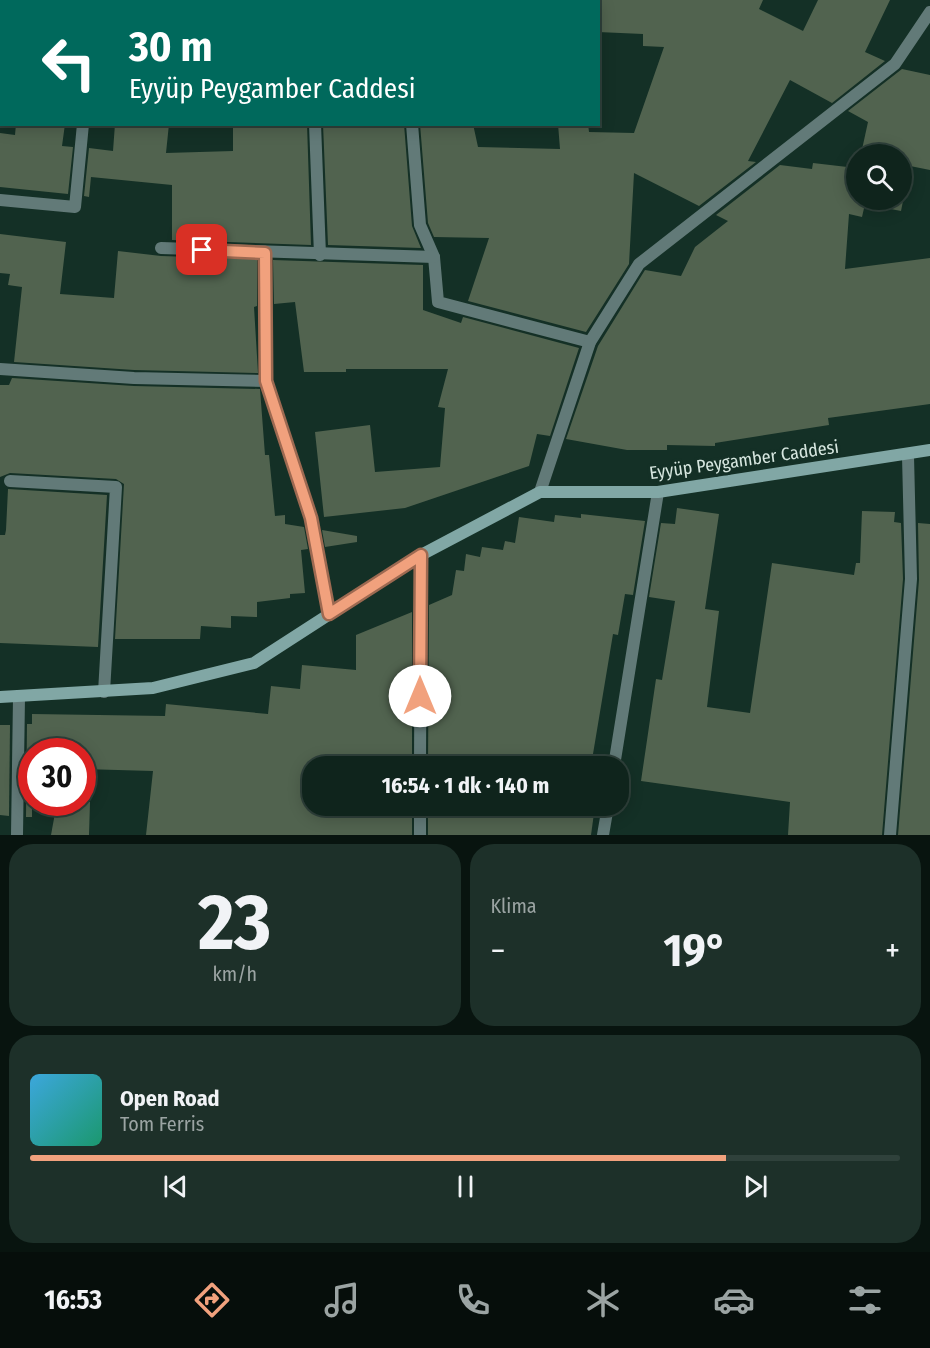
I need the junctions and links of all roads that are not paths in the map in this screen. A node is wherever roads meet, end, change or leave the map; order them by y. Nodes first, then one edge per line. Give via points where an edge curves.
1 (930, 12) edge
2 (83, 126) edge
3 (315, 126) edge
4 (412, 126) edge
5 (0, 200) edge
6 (161, 248) dead end
7 (265, 253) junction
8 (320, 255) junction
9 (434, 257) junction
10 (590, 342) junction
11 (0, 369) edge
12 (266, 381) junction
13 (930, 450) edge
14 (908, 456) junction
15 (10, 481) dead end
16 (540, 492) junction
17 (658, 492) junction
18 (421, 555) junction
19 (329, 614) junction
20 (104, 692) junction
21 (0, 697) edge
22 (19, 697) junction
23 (420, 756) edge
24 (616, 756) edge
25 (420, 816) edge
26 (606, 816) edge
27 (17, 835) edge
28 (420, 835) edge
29 (603, 835) edge
30 (890, 835) edge

1 - 10 street via 895,64 639,264
2 - 5 street via 75,207
3 - 8 street
4 - 9 street via 420,225
6 - 7 street
7 - 8 street
7 - 12 street
8 - 9 street
9 - 10 street via 438,303
10 - 16 street
11 - 12 street
12 - 19 street via 311,518
13 - 14 main road, Eyyüp Peygamber Caddesi
14 - 17 main road, Eyyüp Peygamber Caddesi
14 - 30 street via 911,579
15 - 20 street via 116,487
16 - 17 main road, Eyyüp Peygamber Caddesi
16 - 18 main road, Eyyüp Peygamber Caddesi
17 - 24 street
18 - 19 main road, Eyyüp Peygamber Caddesi
18 - 23 street
19 - 20 main road, Eyyüp Peygamber Caddesi via 254,663 153,688
20 - 22 main road, Eyyüp Peygamber Caddesi
21 - 22 main road, Eyyüp Peygamber Caddesi
22 - 27 street
25 - 28 street
26 - 29 street

